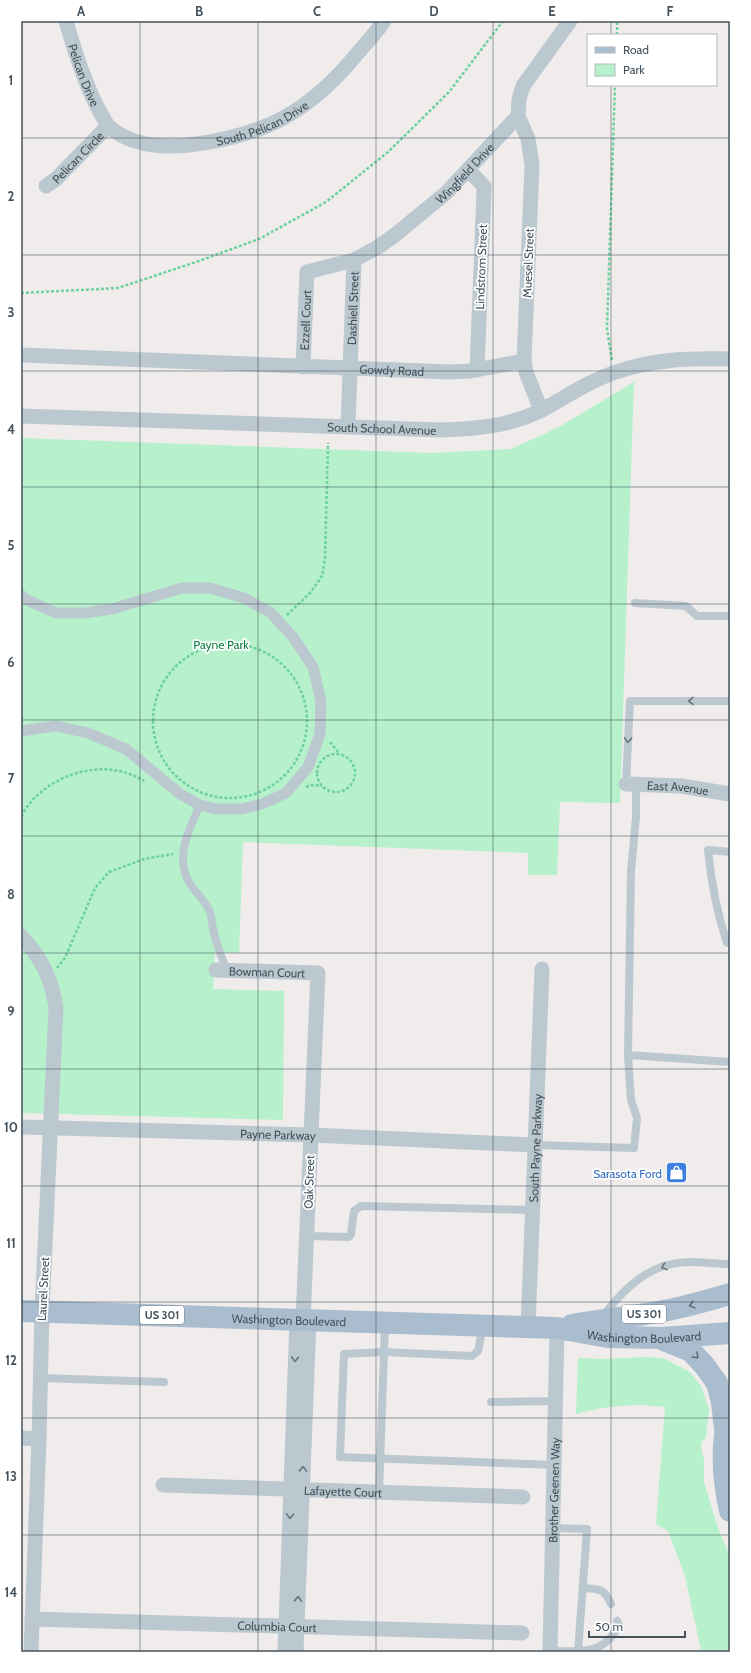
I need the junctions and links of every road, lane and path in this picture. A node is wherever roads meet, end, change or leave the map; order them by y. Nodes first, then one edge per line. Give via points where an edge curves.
1 (66, 21) edge
2 (384, 21) edge
3 (503, 21) edge
4 (570, 21) edge
5 (617, 21) edge
6 (617, 34) edge
7 (615, 86) edge
8 (518, 116) junction
9 (108, 126) junction
10 (468, 170) junction
11 (46, 186) dead end
12 (354, 260) junction
13 (307, 272) joint
14 (21, 293) edge
15 (730, 348) edge
16 (21, 355) edge
17 (730, 360) edge
18 (524, 361) junction
19 (303, 368) junction
20 (350, 370) junction
21 (477, 370) junction
22 (614, 373) junction
23 (541, 410) junction
24 (21, 416) edge
25 (348, 427) junction
26 (328, 443) dead end
27 (21, 595) edge
28 (635, 603) dead end
29 (282, 612) dead end
30 (287, 616) junction
31 (730, 616) edge
32 (290, 619) dead end
33 (237, 642) joint
34 (730, 701) edge
35 (311, 719) dead end
36 (21, 731) edge
37 (329, 740) dead end
38 (323, 754) dead end
39 (340, 754) junction
40 (322, 760) junction
41 (177, 782) dead end
42 (148, 784) dead end
43 (631, 784) junction
44 (730, 794) edge
45 (200, 805) junction
46 (21, 816) edge
47 (183, 852) junction
48 (730, 852) edge
49 (21, 936) edge
50 (730, 943) edge
51 (542, 969) dead end
52 (221, 970) joint
53 (318, 973) joint
54 (50, 977) junction
55 (628, 1055) junction
56 (730, 1062) edge
57 (21, 1126) edge
58 (51, 1127) junction
59 (311, 1135) junction
60 (536, 1145) junction
61 (533, 1210) junction
62 (307, 1236) junction
63 (730, 1264) edge
64 (730, 1294) edge
65 (31, 1311) edge
66 (303, 1320) junction
67 (600, 1320) junction
68 (385, 1322) junction
69 (483, 1326) junction
70 (528, 1327) junction
71 (558, 1328) junction
72 (728, 1332) edge
73 (661, 1338) junction
74 (384, 1352) junction
75 (40, 1378) junction
76 (164, 1382) dead end
77 (491, 1402) dead end
78 (556, 1402) junction
79 (727, 1419) edge
80 (21, 1438) edge
81 (39, 1439) junction
82 (379, 1459) junction
83 (554, 1465) junction
84 (163, 1485) dead end
85 (296, 1488) junction
86 (379, 1492) junction
87 (523, 1497) dead end
88 (730, 1511) edge
89 (553, 1528) junction
90 (582, 1588) junction
91 (612, 1604) dead end
92 (32, 1619) junction
93 (618, 1621) dead end
94 (291, 1626) junction
95 (522, 1633) dead end
96 (31, 1652) edge
97 (285, 1652) edge
98 (296, 1652) edge
99 (550, 1652) edge
100 (578, 1652) edge

1 - 9 street, Pelican Drive via 91,96
2 - 9 street, South Pelican Drive via 322,92 300,109 270,126 233,138 206,143 156,146 130,140
3 - 14 path via 449,92 388,152 326,202 259,239 118,288
4 - 8 street via 523,86
5 - 6 path
7 - 22 path via 607,329
8 - 10 street, Wingfield Drive
8 - 18 street, Muesel Street via 528,140 532,165
9 - 11 street, Pelican Circle
10 - 12 street, Wingfield Drive via 416,219
10 - 21 street, Lindstrom Street via 484,186
12 - 13 street, Wingfield Drive
12 - 20 street, Dashiell Street
13 - 19 street, Ezzell Court
15 - 17 street
16 - 19 street, Gowdy Road
17 - 22 street, South School Avenue via 664,360
18 - 21 street, Gowdy Road
18 - 23 street, Muesel Street
19 - 20 street, Gowdy Road
20 - 21 street, Gowdy Road
20 - 25 street, Dashiell Street
22 - 23 street, South School Avenue
23 - 25 street, South School Avenue via 498,425 470,429
24 - 25 street, South School Avenue
26 - 30 path via 325,559 322,576 310,593
27 - 45 street via 56,613 84,613 112,609 182,588 210,588 244,598 270,612 293,637 313,667 321,701 320,734 308,767 286,793 262,804 242,809 216,809
28 - 31 lane via 686,606 697,616
29 - 30 path
30 - 32 path
33 - 33 path via 206,646 180,660 160,684 152,714 155,744 170,771 194,789 224,798 251,795 279,782 299,758 308,728 304,698 290,671 266,651
34 -> 43 lane via 630,701
35 - 41 path via 300,761 275,788 262,795 223,802 189,791
36 - 45 street via 56,726 88,733 126,749 180,794
37 - 39 path
38 - 40 path
39 - 40 path via 332,754
39 - 40 path via 352,762 355,769 352,784 346,790 331,792 319,784 316,769
42 - 46 path via 123,772 92,769 51,784 28,804
43 - 44 street, East Avenue via 681,786
43 - 55 lane via 636,817 631,872
45 - 47 lane via 188,831
47 - 52 lane via 183,864 190,882 211,914
47 - 54 path via 144,859 109,872 94,888 64,958
48 - 50 lane via 708,850 711,882 727,943
49 - 54 street, Laurel Street via 41,960
51 - 60 street, South Payne Parkway
52 - 53 street, Bowman Court
53 - 59 street, Oak Street
54 - 58 street, Laurel Street via 56,1008
55 - 56 lane
55 - 60 lane via 631,1100 636,1118 634,1148
57 - 58 street, Payne Parkway
58 - 59 street, Payne Parkway
58 - 65 street, Laurel Street
59 - 60 street, Payne Parkway
59 - 62 street, Oak Street
60 - 61 street, South Payne Parkway
61 - 62 lane via 361,1206 354,1211 349,1237
61 - 70 street, South Payne Parkway
62 - 66 street, Oak Street
63 -> 67 lane via 689,1262 669,1265 646,1274 618,1296
64 -> 67 main road, Washington Boulevard / US 301 via 672,1309
65 - 66 main road, Washington Boulevard / US 301
65 - 75 street, Laurel Street
66 - 68 main road, Washington Boulevard / US 301
66 - 85 street, Oak Street
67 - 71 main road, Washington Boulevard / US 301
68 - 69 main road, Washington Boulevard / US 301
68 - 74 lane
69 - 70 main road, Washington Boulevard / US 301
69 - 74 lane via 478,1350 472,1356
70 - 71 main road, Washington Boulevard / US 301
71 - 73 main road, Washington Boulevard / US 301 via 608,1337
71 - 78 street, Brother Geenen Way
72 - 73 main road, Washington Boulevard / US 301
73 -> 79 main road via 691,1351 704,1365 717,1383
74 - 82 lane
74 - 82 lane via 344,1354 340,1457
75 - 76 lane
75 - 81 street, Laurel Street
77 - 78 lane
78 - 83 street, Brother Geenen Way
79 - 88 main road via 723,1458
80 - 81 street
81 - 92 street, Laurel Street
82 - 83 lane
82 - 86 lane
83 - 89 street, Brother Geenen Way
84 - 85 street, Lafayette Court
85 - 86 street, Lafayette Court
85 - 94 street, Oak Street
86 - 87 street, Lafayette Court
89 - 90 lane via 587,1529
89 - 99 street, Brother Geenen Way
90 - 91 lane via 600,1589 607,1594
90 - 100 lane
92 - 94 street, Columbia Court
92 - 96 street, Laurel Street
93 - 100 lane via 619,1625 615,1632 600,1647
94 - 95 street, Columbia Court
94 - 97 street
94 - 98 street
99 - 100 lane

